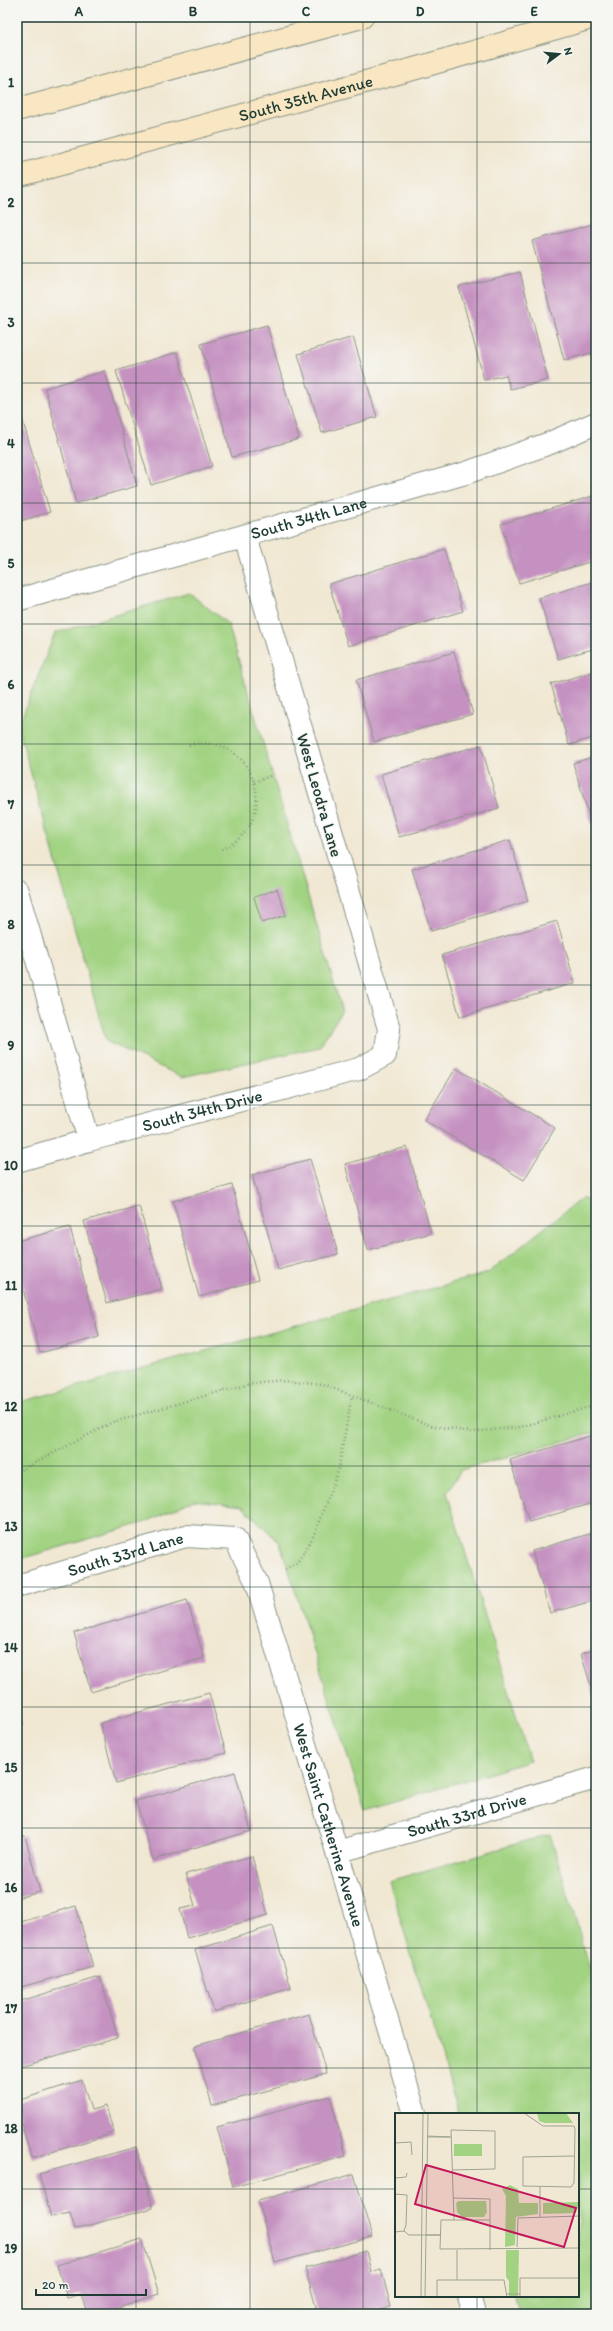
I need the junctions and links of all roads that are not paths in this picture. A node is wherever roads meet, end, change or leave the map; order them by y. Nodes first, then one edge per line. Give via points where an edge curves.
1 (362, 17) edge
2 (594, 17) edge
3 (17, 110) edge
4 (17, 176) edge
5 (596, 423) edge
6 (245, 537) junction
7 (17, 600) edge
8 (17, 891) edge
9 (385, 1055) joint
10 (89, 1140) junction
11 (17, 1161) edge
12 (235, 1539) joint
13 (17, 1586) edge
14 (596, 1778) edge
15 (337, 1852) junction
16 (415, 2113) edge
17 (469, 2297) edge
18 (474, 2314) edge

1 - 3 main road
2 - 4 main road, South 35th Avenue via 417,68
5 - 6 street, South 34th Lane via 550,443 466,473
6 - 7 street, South 34th Lane
6 - 9 street, West Leodra Lane via 389,1029
8 - 10 street
9 - 10 street, South 34th Drive via 359,1069
10 - 11 street, South 34th Drive
12 - 13 street, South 33rd Lane via 186,1536
12 - 15 street, West Saint Catherine Avenue via 257,1583
14 - 15 street, South 33rd Drive
15 - 16 street, West Saint Catherine Avenue
17 - 18 street

